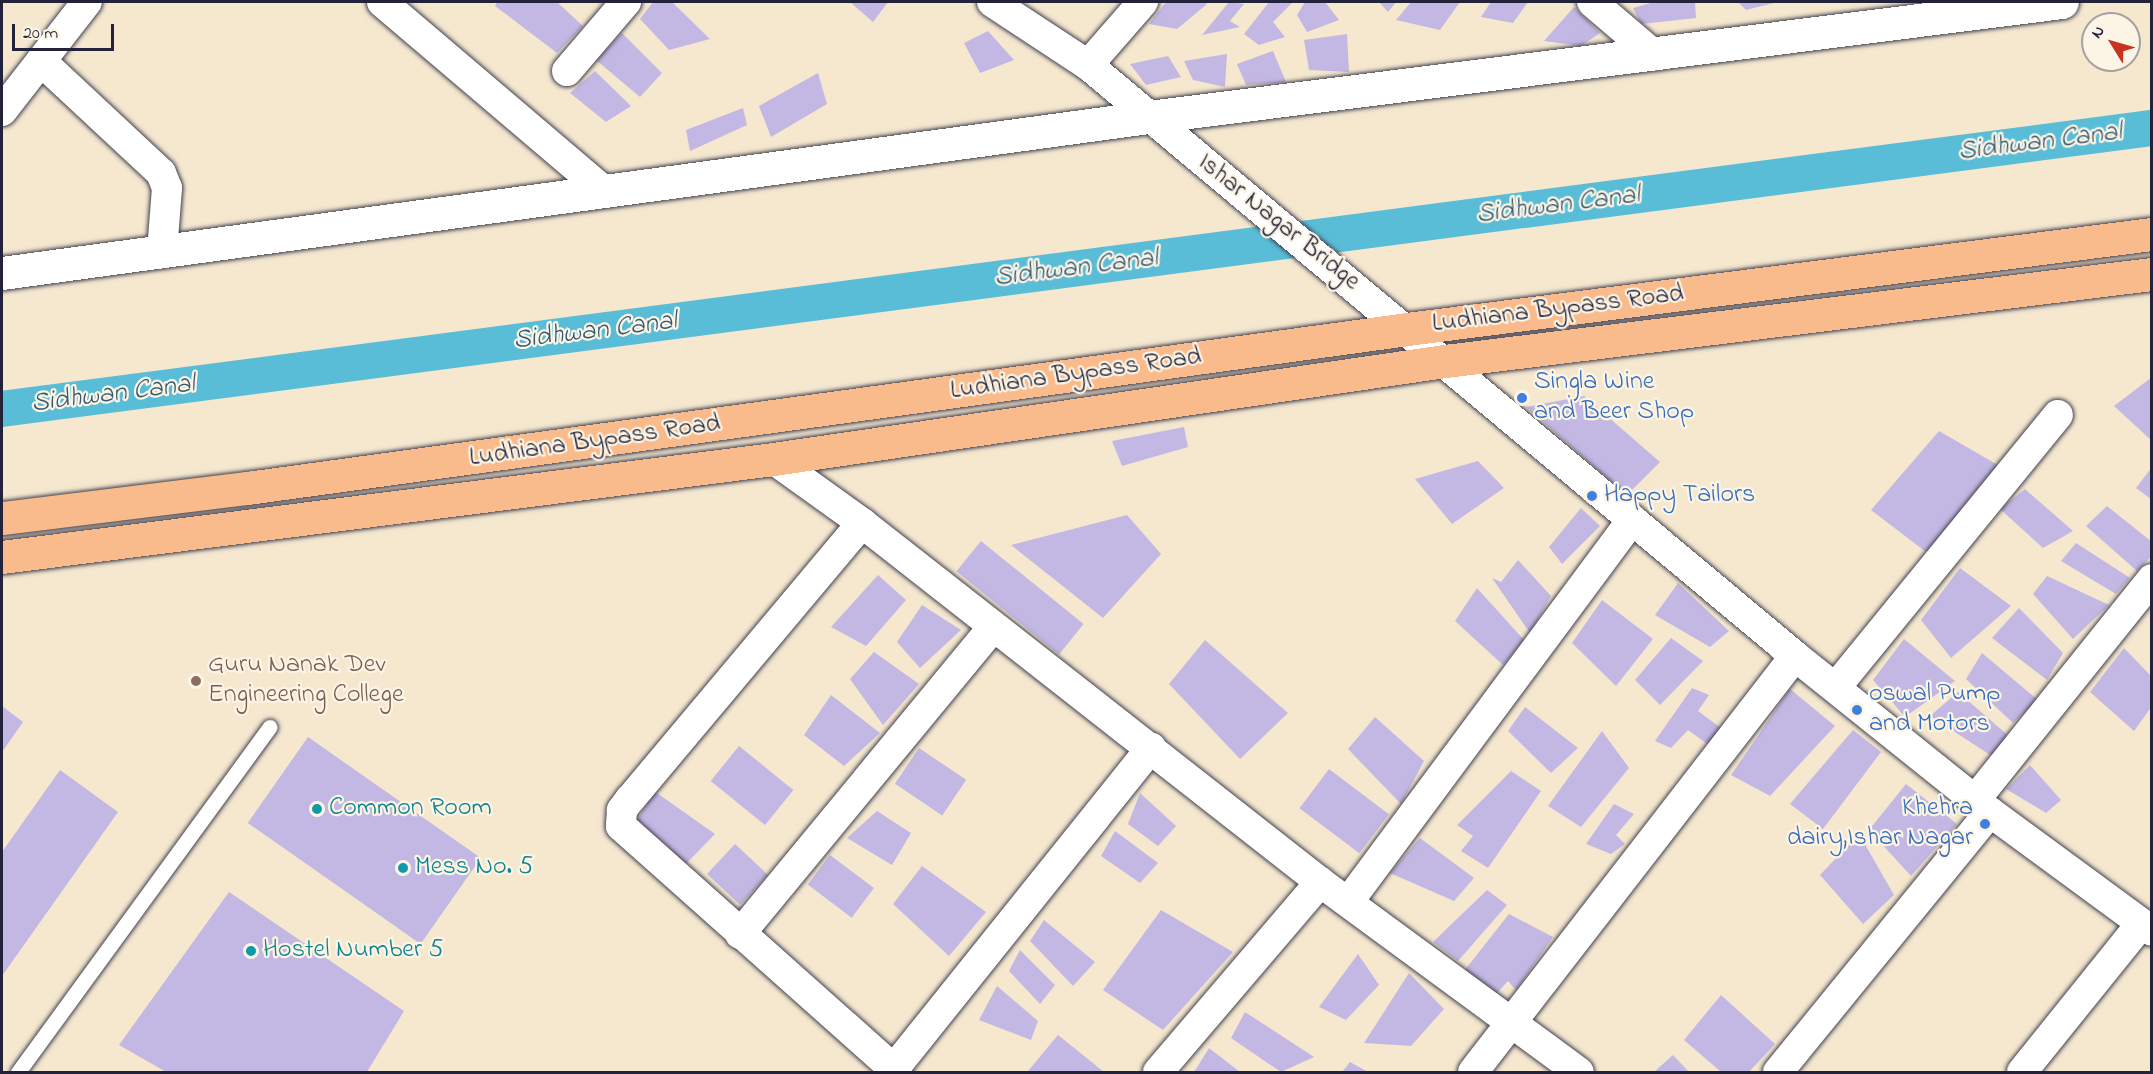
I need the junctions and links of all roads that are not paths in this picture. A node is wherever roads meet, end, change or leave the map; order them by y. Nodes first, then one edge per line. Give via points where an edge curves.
1 (87, 2) edge
2 (382, 2) edge
3 (626, 2) edge
4 (992, 2) edge
5 (1143, 2) edge
6 (1592, 2) edge
7 (2062, 2) edge
8 (1924, 10) edge
9 (1654, 55) junction
10 (41, 61) junction
11 (1088, 65) junction
12 (567, 71) dead end
13 (2, 111) edge
14 (1149, 117) junction
15 (605, 192) junction
16 (2151, 234) edge
17 (162, 252) junction
18 (2, 273) edge
19 (2151, 274) edge
20 (1407, 329) junction
21 (1445, 362) junction
22 (2058, 415) dead end
23 (773, 459) junction
24 (2, 518) edge
25 (1632, 520) junction
26 (861, 523) junction
27 (2, 556) edge
28 (2151, 579) edge
29 (993, 627) junction
30 (1795, 656) junction
31 (1836, 687) junction
32 (270, 727) dead end
33 (1151, 748) junction
34 (1982, 806) junction
35 (1320, 882) junction
36 (1349, 901) junction
37 (2146, 928) edge
38 (740, 933) junction
39 (1514, 1023) junction
40 (895, 1071) edge
41 (18, 1072) edge
42 (1158, 1072) edge
43 (1473, 1072) edge
44 (1579, 1072) edge
45 (1778, 1072) edge
46 (2022, 1072) edge

1 - 10 street
2 - 15 street
3 - 12 street
4 - 11 street, Ishar Nagar Bridge
5 - 11 street
6 - 9 street
7 - 8 street
8 - 9 street
9 - 14 street
10 - 13 street
10 - 17 street via 161,173 167,188
11 - 14 street, Ishar Nagar Bridge
14 - 15 street
14 - 20 street, Ishar Nagar Bridge
15 - 17 street
16 - 20 highway, Ludhiana Bypass Road
17 - 18 street
19 - 21 highway, Ludhiana Bypass Road
20 - 21 street, Ishar Nagar Bridge
20 - 24 highway, Ludhiana Bypass Road via 766,419
21 - 23 highway, Ludhiana Bypass Road
21 - 25 street, Ishar Nagar Bridge
22 - 31 street
23 - 26 street
23 - 27 highway, Ludhiana Bypass Road
25 - 30 street, Ishar Nagar Bridge
25 - 36 street
26 - 29 street
26 - 38 street via 622,810 621,826 631,838
28 - 34 street
29 - 33 street
29 - 38 street
30 - 31 street, Ishar Nagar Bridge
30 - 39 street
31 - 34 street, Ishar Nagar Bridge
32 - 41 lane
33 - 35 street
33 - 40 street
34 - 37 street, Ishar Nagar Bridge
34 - 45 street
35 - 36 street
35 - 42 street
36 - 39 street
37 - 46 street
38 - 40 street
39 - 43 street
39 - 44 street

